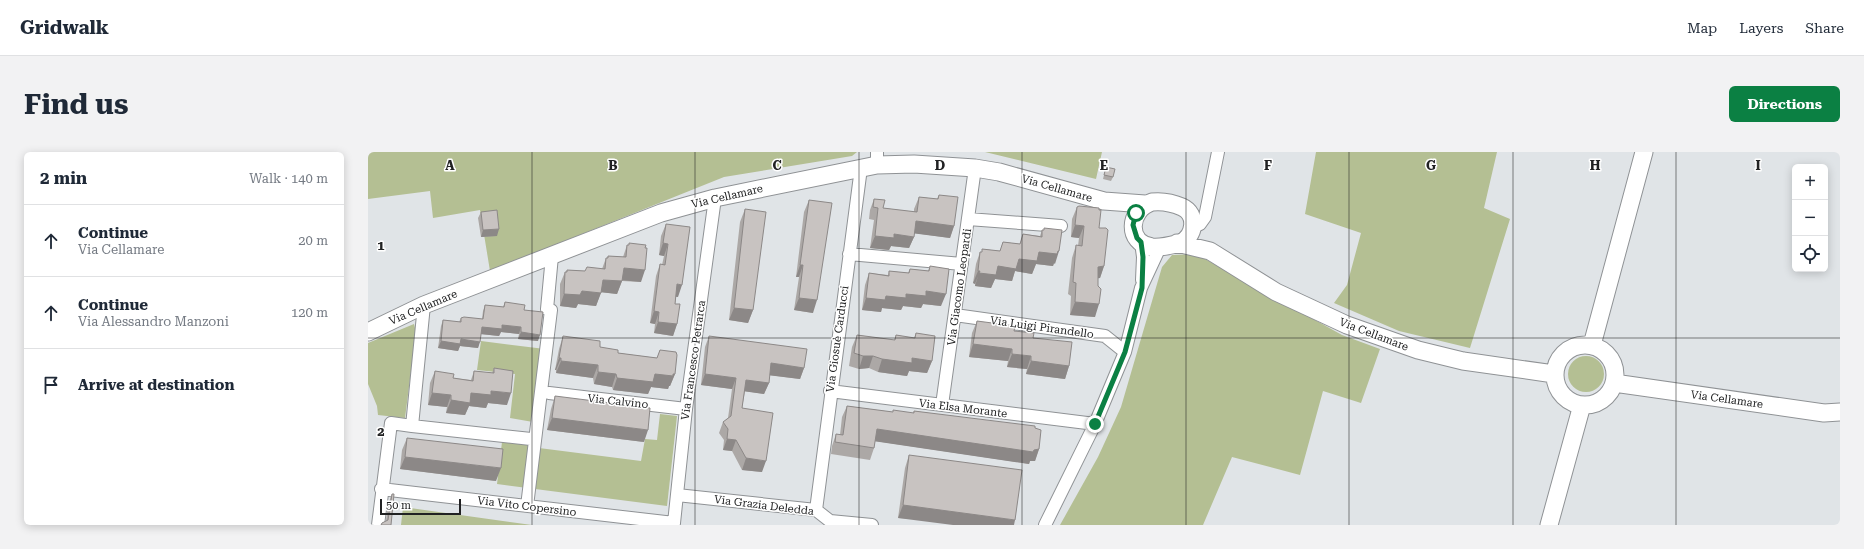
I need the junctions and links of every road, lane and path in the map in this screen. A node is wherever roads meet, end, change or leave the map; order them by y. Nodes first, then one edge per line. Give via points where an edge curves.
1 (1218, 152) edge
2 (1644, 152) edge
3 (871, 162) edge
4 (975, 168) junction
5 (715, 198) junction
6 (1104, 201) junction
7 (1145, 204) junction
8 (968, 219) junction
9 (1191, 220) junction
10 (1133, 225) junction
11 (1060, 226) dead end
12 (1141, 242) junction
13 (1177, 243) junction
14 (1160, 247) junction
15 (1210, 251) junction
16 (849, 254) junction
17 (552, 256) junction
18 (962, 264) junction
19 (1142, 288) junction
20 (424, 305) junction
21 (955, 315) junction
22 (368, 332) edge
23 (1592, 345) junction
24 (1125, 352) junction
25 (1554, 374) junction
26 (1614, 383) junction
27 (830, 391) junction
28 (549, 393) dead end
29 (942, 405) junction
30 (1582, 405) junction
31 (686, 408) junction
32 (1840, 412) edge
33 (1095, 424) junction
34 (412, 426) junction
35 (531, 438) dead end
36 (381, 489) junction
37 (677, 495) junction
38 (527, 506) junction
39 (816, 510) junction
40 (605, 520) edge
41 (674, 523) joint
42 (829, 523) edge
43 (378, 525) edge
44 (872, 525) edge
45 (1045, 525) edge
46 (1549, 525) edge

1 - 9 street via 1205,217 1200,224
2 - 23 street
3 - 4 street, Via Cellamare
3 - 5 street, Via Cellamare
3 - 16 street, Via Giosuè Carducci
4 - 6 street, Via Cellamare via 999,172
4 - 8 street, Via Giacomo Leopardi
5 - 17 street, Via Cellamare via 662,213
5 - 31 street, Via Francesco Petrarca
6 - 7 street, Via Cellamare
6 - 10 street, Via Cellamare
7 - 9 street, Via Cellamare via 1158,202 1176,205 1186,210
7 - 10 street via 1136,213
8 - 11 street
8 - 18 street, Via Giacomo Leopardi
9 - 13 street, Via Cellamare via 1187,239
9 - 15 street, Via Cellamare
10 - 12 street, Via Cellamare
12 - 14 street, Via Cellamare
12 - 19 street
13 - 14 street, Via Cellamare
13 - 15 street, Via Cellamare
14 - 19 street
15 - 25 street, Via Cellamare via 1276,292 1347,325 1404,345 1463,361
16 - 18 street
16 - 27 street, Via Giosuè Carducci
17 - 20 street, Via Cellamare
17 - 38 street via 547,309 551,310
18 - 21 street, Via Giacomo Leopardi
19 - 24 street
20 - 22 street, Via Cellamare
20 - 34 street
21 - 24 street, Via Luigi Pirandello via 1105,336
21 - 29 street, Via Giacomo Leopardi
23 - 25 street via 1578,345 1566,350 1557,361
23 - 26 street via 1605,352 1611,359 1615,374
24 - 33 street
25 - 30 street via 1562,395 1573,403
26 - 30 street via 1603,399 1594,404
26 - 32 street, Via Cellamare via 1824,413
27 - 29 street, Via Elsa Morante
27 - 39 street, Via Giosuè Carducci
28 - 31 street, Via Calvino
29 - 33 street, Via Elsa Morante
30 - 46 street
31 - 37 street, Via Francesco Petrarca
33 - 45 street
34 - 35 street
34 - 36 street via 391,423
36 - 38 street, Via Vito Copersino
36 - 43 street
37 - 39 street, Via Grazia Deledda
37 - 41 street, Via Francesco Petrarca
38 - 40 street, Via Vito Copersino
39 - 42 street, Via Grazia Deledda
40 - 41 street, Via Vito Copersino
42 - 44 street, Via Grazia Deledda

